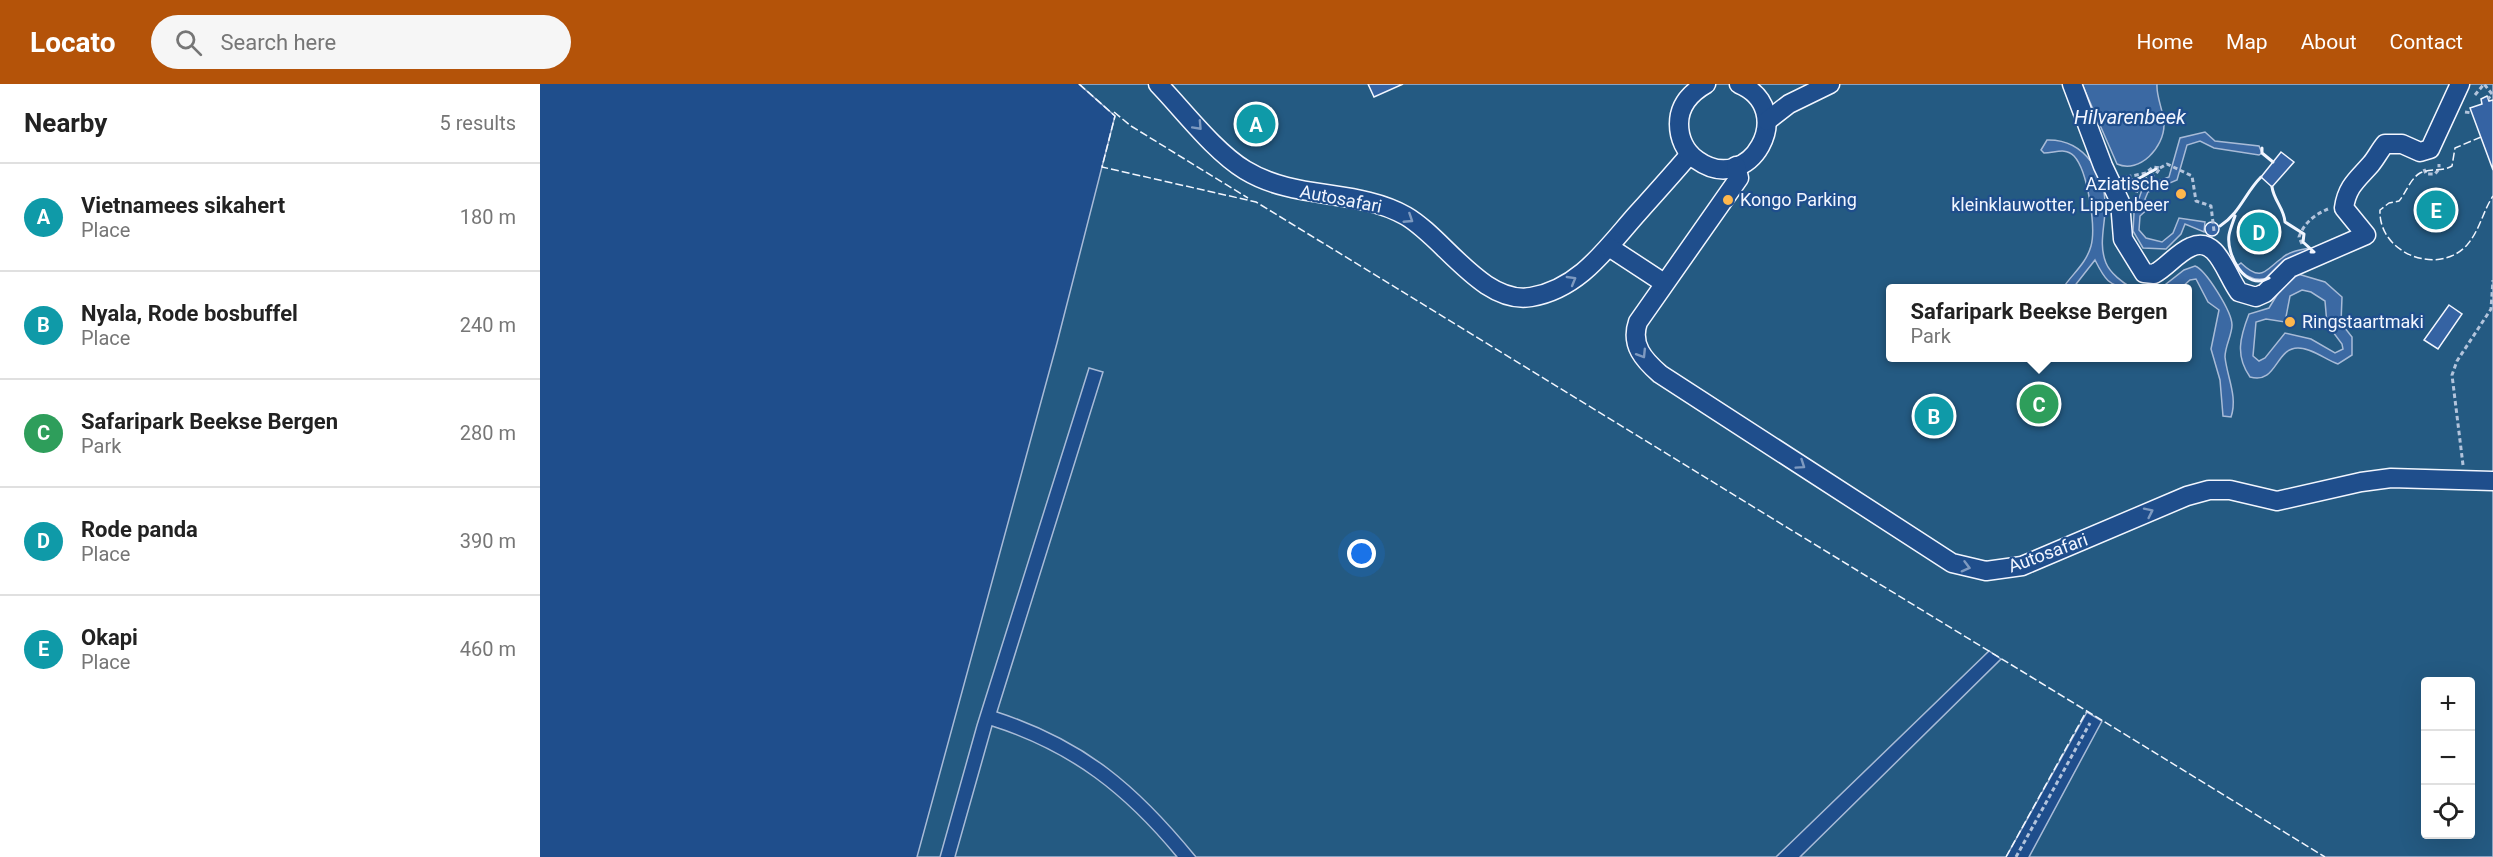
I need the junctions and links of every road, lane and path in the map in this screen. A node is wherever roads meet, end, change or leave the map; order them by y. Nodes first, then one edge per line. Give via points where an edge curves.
1 (1158, 84) edge
2 (1706, 84) edge
3 (1739, 84) edge
4 (1830, 84) edge
5 (2072, 84) edge
6 (2460, 84) edge
7 (2484, 84) edge
8 (2488, 99) dead end
9 (1767, 121) junction
10 (1690, 154) junction
11 (2424, 164) dead end
12 (2439, 164) dead end
13 (1736, 166) junction
14 (2160, 168) junction
15 (2105, 171) junction
16 (2134, 201) dead end
17 (2344, 208) junction
18 (2212, 235) dead end
19 (1609, 247) junction
20 (2308, 250) dead end
21 (2493, 280) edge
22 (1664, 284) junction
23 (2464, 478) junction
24 (2493, 481) edge
25 (2090, 723) dead end
26 (2016, 857) edge

1 -> 19 street, Autosafari via 1243,169 1281,187 1395,210 1426,230 1484,283 1503,295 1521,298 1548,293 1581,274
2 - 10 street via 1689,96 1680,113 1679,133
3 - 9 street via 1759,100
4 - 9 street via 1789,104
5 - 15 street
6 - 17 street via 2430,149 2420,152 2402,144 2385,144 2360,173 2345,198
7 - 8 path via 2492,94
9 - 13 street via 1761,147 1747,162
10 - 13 street via 1710,167
10 - 19 street, Autosafari
11 - 12 path via 2424,171 2430,174 2438,172
13 - 22 street, Autosafari via 1739,178
14 - 15 path via 2129,177
14 - 16 path via 2140,182
14 - 18 path via 2167,164 2192,176 2196,201 2211,206 2216,228
15 - 17 street via 2120,202 2123,239 2144,273 2154,274 2191,247 2206,244 2212,246 2233,283 2247,296 2265,293 2290,268 2366,235
17 - 20 path via 2312,217 2301,232 2300,243
19 - 22 street
21 - 23 path via 2491,309 2452,375
22 -> 23 street, Autosafari via 1638,322 1636,341 1641,356 1660,374 1942,559 1974,570 2022,566 2181,498 2209,490 2230,490 2277,501 2376,480
23 - 24 street, Autosafari
25 - 26 path

